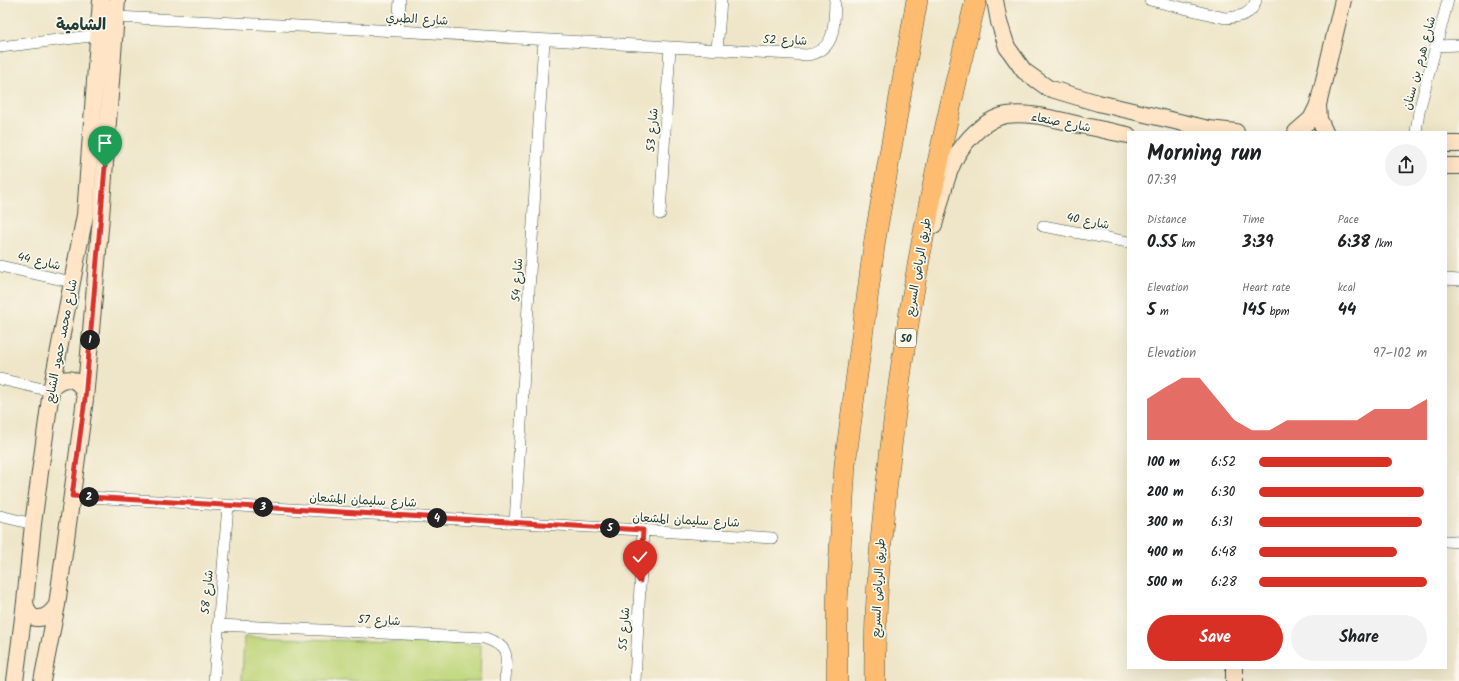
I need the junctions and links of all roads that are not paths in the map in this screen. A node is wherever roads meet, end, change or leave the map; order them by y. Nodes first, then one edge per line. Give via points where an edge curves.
1 (100, 0) edge
2 (117, 0) edge
3 (400, 0) edge
4 (721, 0) edge
5 (835, 0) edge
6 (917, 0) edge
7 (976, 0) edge
8 (996, 0) edge
9 (1150, 0) edge
10 (1256, 0) edge
11 (1343, 0) edge
12 (1448, 0) edge
13 (116, 17) junction
14 (398, 31) junction
15 (99, 35) junction
16 (544, 40) junction
17 (1459, 45) edge
18 (1437, 46) junction
19 (0, 47) edge
20 (670, 47) junction
21 (717, 50) junction
22 (1098, 103) junction
23 (1318, 105) junction
24 (1097, 128) junction
25 (1227, 131) edge
26 (1297, 131) edge
27 (1325, 131) edge
28 (1416, 131) edge
29 (1127, 135) edge
30 (1447, 144) edge
31 (1459, 144) edge
32 (1447, 166) edge
33 (1459, 166) edge
34 (660, 214) dead end
35 (1043, 226) dead end
36 (1127, 242) edge
37 (0, 266) edge
38 (1447, 280) edge
39 (1459, 280) edge
40 (72, 282) junction
41 (910, 311) junction
42 (0, 379) edge
43 (51, 389) junction
44 (85, 399) junction
45 (72, 496) junction
46 (228, 505) junction
47 (0, 516) edge
48 (516, 523) junction
49 (33, 524) junction
50 (643, 530) junction
51 (772, 538) dead end
52 (1447, 541) edge
53 (1459, 542) edge
54 (25, 602) junction
55 (57, 605) junction
56 (218, 625) junction
57 (1234, 669) edge
58 (14, 681) edge
59 (42, 681) edge
60 (214, 681) edge
61 (505, 681) edge
62 (635, 681) edge
63 (837, 681) edge
64 (875, 681) edge
65 (1234, 681) edge

1 - 15 main road, شارع محمد حمود الشايع
2 - 13 main road, شارع محمد حمود الشايع
3 - 14 street
4 - 21 street
5 - 21 street, شارع 52 via 834,29 826,47 821,51 807,55
6 - 63 highway via 875,239 845,464 837,604
7 - 41 highway, طريق الرياض السريع / 50 via 936,170
8 - 22 main road via 999,22 1007,47 1024,71 1048,88
9 - 10 street via 1225,18 1236,18 1252,10
11 - 23 main road
12 - 18 street, شارع هرم بن سنان
13 - 14 street, شارع الطبري
13 - 44 main road, شارع محمد حمود الشايع
14 - 16 street, شارع الطبري
15 - 19 street
15 - 40 main road, شارع محمد حمود الشايع via 85,215
16 - 20 street, شارع الطبري
16 - 48 street, شارع 54
17 - 18 street
18 - 28 street, شارع هرم بن سنان via 1418,111
20 - 21 street, شارع الطبري
20 - 34 street, شارع 53
22 - 24 main road via 1094,118
22 - 25 main road
23 - 26 main road via 1311,119
23 - 27 main road via 1319,119
24 - 29 main road, شارع صنعاء
24 - 41 main road, شارع صنعاء via 1042,116 1018,114 1000,116 982,126 957,156 948,177
30 - 31 main road
32 - 33 main road
35 - 36 street, شارع 40
37 - 40 street, شارع 44
38 - 39 street
40 - 43 main road, شارع محمد حمود الشايع
41 - 64 highway, طريق الرياض السريع / 50 via 894,409 882,528 874,652
42 - 43 street
43 - 44 main road via 57,382 70,379 81,386
43 - 49 main road, شارع محمد حمود الشايع
44 - 45 main road, شارع محمد حمود الشايع
45 - 46 street, شارع سليمان المشعان
45 - 55 main road, شارع محمد حمود الشايع
46 - 48 street, شارع سليمان المشعان
46 - 56 street, شارع 58
47 - 49 street
48 - 50 street, شارع سليمان المشعان
49 - 54 main road, شارع محمد حمود الشايع
50 - 51 street, شارع سليمان المشعان
50 - 62 street, شارع 55
52 - 53 street
54 - 55 main road via 26,609 39,618 47,616
54 - 58 main road, شارع محمد حمود الشايع
55 - 59 main road, شارع محمد حمود الشايع
56 - 60 street, شارع 58
56 - 61 street, شارع 57 via 485,638 500,645 504,650
57 - 65 main road

